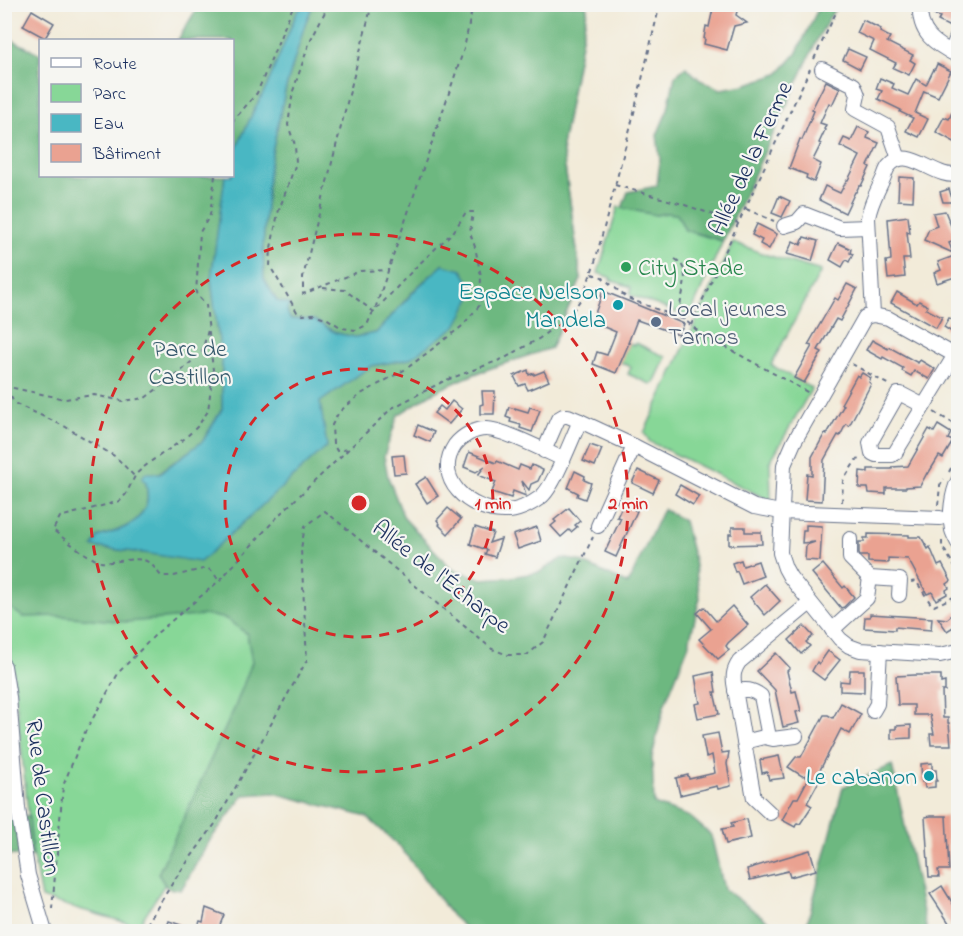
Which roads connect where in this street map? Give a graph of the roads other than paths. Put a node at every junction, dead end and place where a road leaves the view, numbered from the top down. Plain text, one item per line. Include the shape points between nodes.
1 (920, 4) edge
2 (958, 35) edge
3 (955, 54) edge
4 (822, 69) dead end
5 (899, 159) junction
6 (958, 174) edge
7 (784, 226) road end
8 (868, 227) junction
9 (873, 315) junction
10 (957, 356) edge
11 (924, 406) junction
12 (580, 421) junction
13 (634, 446) junction
14 (544, 451) junction
15 (563, 459) junction
16 (958, 481) edge
17 (782, 512) junction
18 (940, 518) dead end
19 (598, 526) road end
20 (850, 538) dead end
21 (958, 543) edge
22 (870, 578) junction
23 (899, 590) road end
24 (810, 603) junction
25 (832, 630) junction
26 (880, 651) junction
27 (957, 657) edge
28 (4, 666) edge
29 (735, 691) junction
30 (873, 711) dead end
31 (796, 736) dead end
32 (764, 737) junction
33 (744, 742) junction
34 (770, 813) dead end
35 (45, 932) edge

1 - 3 street via 923,29 934,42
2 - 3 street
4 - 5 street via 854,86 858,95 855,109 888,127
5 - 6 street via 912,158 951,176
5 - 8 street via 889,166 870,207
7 - 8 street via 797,222 804,214 840,228
8 - 9 street
9 - 10 street via 888,318
9 - 17 street via 865,318 794,442 784,465
10 - 11 street
11 - 11 street via 898,394 870,443 870,450 876,455 895,453
12 - 13 street
12 - 14 street via 568,416 558,419
12 - 15 street
13 - 17 street via 754,507
13 - 19 street
14 - 15 street
14 - 15 street via 497,431 473,432 460,439 452,450 449,477 466,500 503,512 525,507 542,496
16 - 21 street via 951,511 952,532
17 - 18 street
17 - 24 street via 780,553 784,568
20 - 22 street via 850,558
22 - 23 street via 900,580
22 - 25 street via 867,598
24 - 25 street
24 - 29 street via 739,663 733,675
25 - 26 street via 849,646
26 - 27 street
26 - 30 street via 877,704
28 - 35 street, Rue de Castillon via 28,875
29 - 32 street via 747,689 761,696 768,732
29 - 33 street
31 - 32 street
32 - 33 street
33 - 34 street via 754,798

